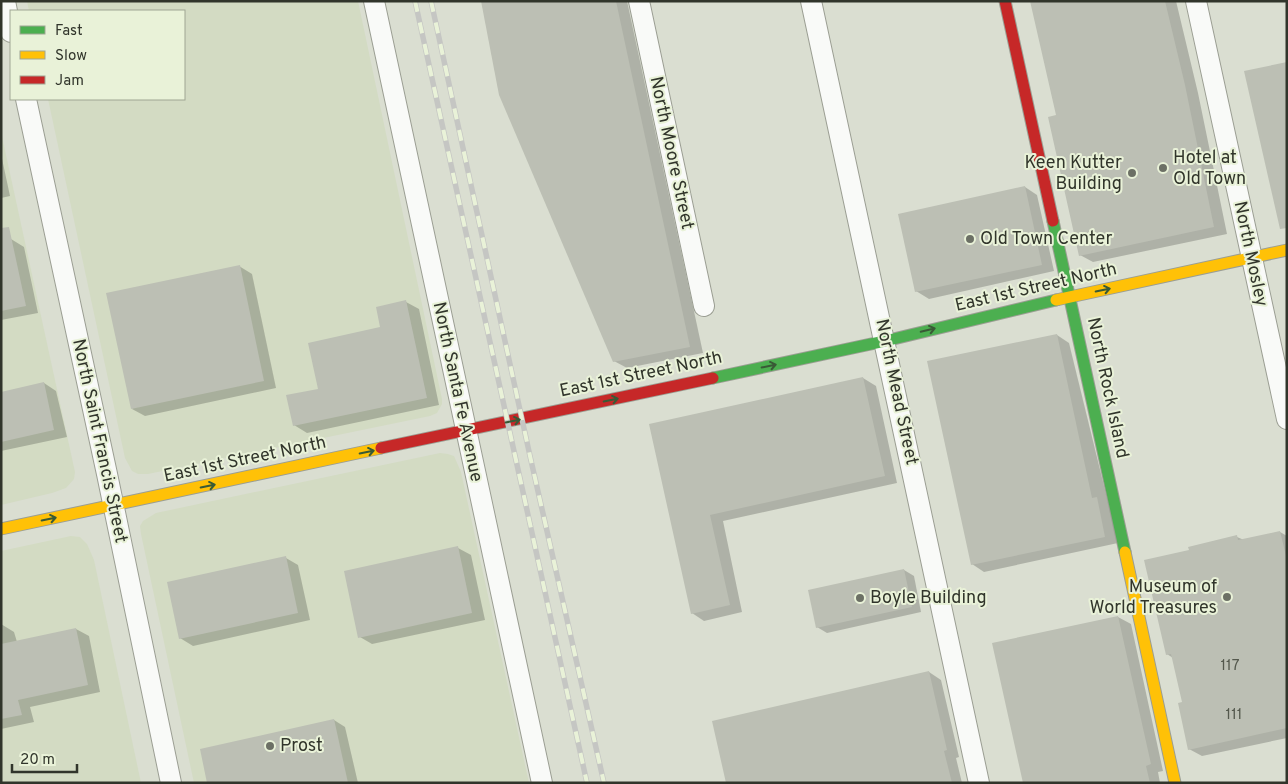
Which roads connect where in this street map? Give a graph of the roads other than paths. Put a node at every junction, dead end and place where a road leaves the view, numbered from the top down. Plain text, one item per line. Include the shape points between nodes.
1 (5, 1) edge
2 (374, 1) edge
3 (639, 1) edge
4 (811, 1) edge
5 (1005, 1) edge
6 (1196, 1) edge
7 (10, 27) edge
8 (26, 100) edge
9 (1287, 250) edge
10 (1251, 258) junction
11 (1069, 297) junction
12 (704, 306) dead end
13 (885, 341) junction
14 (1287, 419) edge
15 (465, 431) junction
16 (114, 506) junction
17 (1, 529) edge
18 (171, 783) edge
19 (542, 783) edge
20 (979, 783) edge
21 (1175, 783) edge

1 - 7 street
2 - 15 street, North Santa Fe Avenue
3 - 12 street, North Moore Street
4 - 13 street, North Mead Street
5 - 11 street, North Rock Island
6 - 10 street, North Mosley
8 - 16 street, North Saint Francis Street
9 - 10 street, East 1st Street North
11 -> 10 street, East 1st Street North
10 - 14 street, North Mosley
13 -> 11 street, East 1st Street North
11 - 21 street, North Rock Island
15 -> 13 street, East 1st Street North
13 - 20 street, North Mead Street
16 -> 15 street, East 1st Street North
15 - 19 street, North Santa Fe Avenue
17 -> 16 street, East 1st Street North
16 - 18 street, North Saint Francis Street

